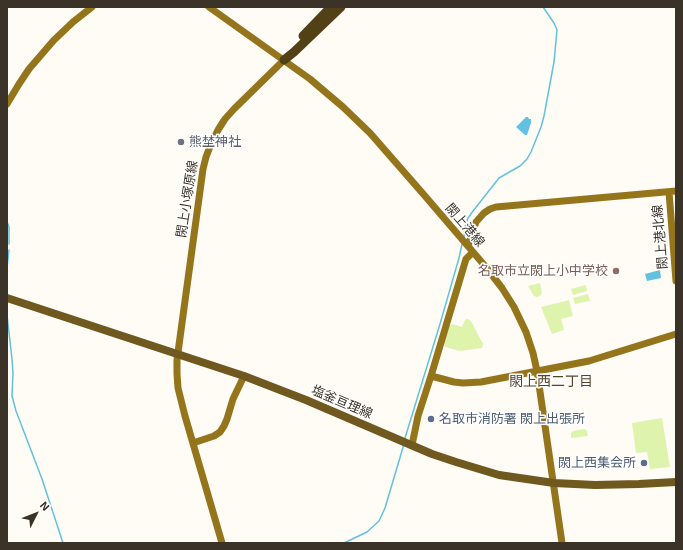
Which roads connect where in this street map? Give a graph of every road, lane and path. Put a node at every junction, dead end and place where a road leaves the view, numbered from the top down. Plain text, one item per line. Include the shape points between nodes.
1 (92, 7) edge
2 (209, 7) edge
3 (331, 7) edge
4 (341, 7) edge
5 (284, 60) junction
6 (7, 104) edge
7 (672, 192) edge
8 (465, 242) junction
9 (473, 252) junction
10 (676, 281) edge
11 (7, 298) edge
12 (676, 334) edge
13 (537, 371) junction
14 (244, 376) junction
15 (431, 376) junction
16 (193, 443) junction
17 (407, 443) junction
18 (672, 482) edge
19 (554, 483) junction
20 (222, 543) edge
21 (562, 543) edge

1 - 6 street via 54,40 29,69
2 - 5 street, 閖上港線
3 - 5 highway via 288,51
4 - 5 highway
5 - 8 street, 閖上港線 via 357,119
5 - 16 street, 閖上小塚原線 via 225,119 211,144 203,169 177,360 178,388
7 - 8 street via 496,207 484,213 476,222
7 - 10 street, 閖上港北線
8 - 9 street, 閖上港線
9 - 13 street, 閖上港線 via 499,283 514,307 530,342
9 - 15 street via 466,259
11 - 14 main road, 塩釜亘理線
12 - 13 street via 589,361
13 - 15 street via 474,383 454,382
13 - 19 street, 閖上港線
14 - 16 street via 220,432
14 - 17 main road, 塩釜亘理線
15 - 17 street
16 - 20 street
17 - 19 main road, 塩釜亘理線 via 456,462 500,474
18 - 19 main road, 塩釜亘理線 via 596,485
19 - 21 street, 閖上港線

